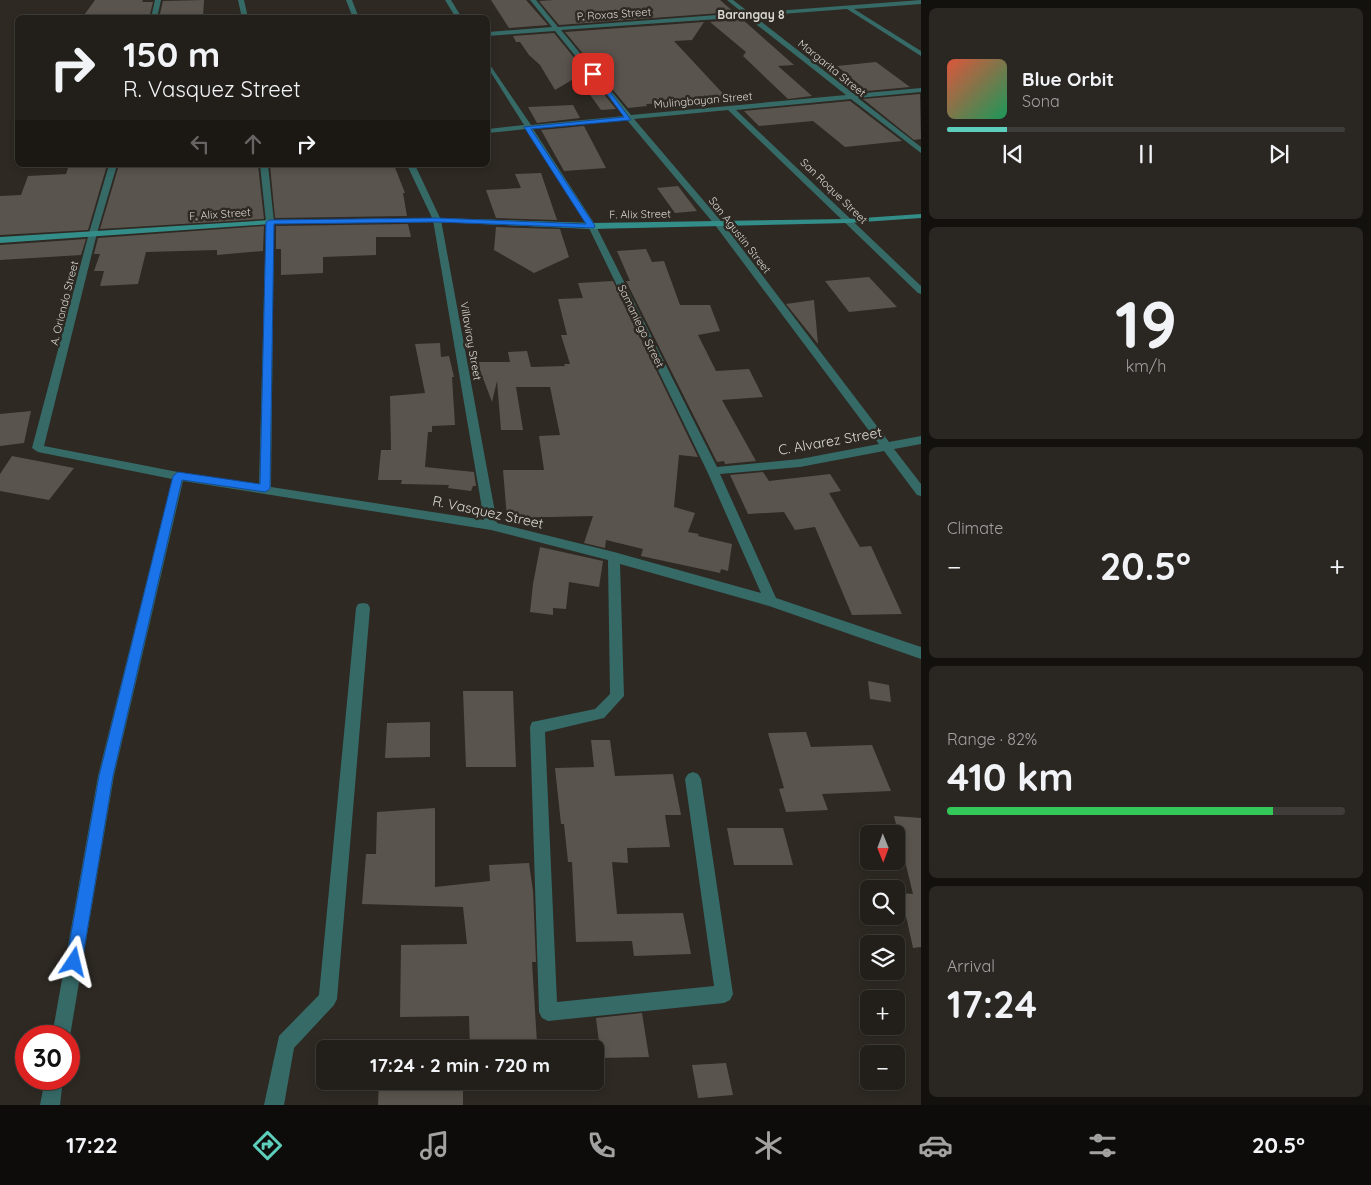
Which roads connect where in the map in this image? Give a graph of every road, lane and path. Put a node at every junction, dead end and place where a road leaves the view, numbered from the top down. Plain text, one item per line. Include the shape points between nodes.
1 (158, 0) edge
2 (241, 0) edge
3 (349, 0) edge
4 (448, 0) edge
5 (533, 0) edge
6 (730, 0) edge
7 (838, 0) edge
8 (921, 2) edge
9 (849, 8) junction
10 (749, 14) junction
11 (155, 15) edge
12 (244, 15) edge
13 (355, 15) edge
14 (457, 15) edge
15 (557, 28) junction
16 (490, 34) edge
17 (921, 54) edge
18 (490, 67) edge
19 (921, 90) edge
20 (852, 97) junction
21 (731, 109) junction
22 (629, 118) junction
23 (527, 127) junction
24 (490, 131) edge
25 (921, 151) edge
26 (112, 167) edge
27 (264, 167) edge
28 (412, 167) edge
29 (921, 216) edge
30 (437, 220) junction
31 (848, 221) junction
32 (270, 222) junction
33 (718, 223) junction
34 (592, 226) junction
35 (93, 233) junction
36 (0, 240) edge
37 (921, 290) edge
38 (921, 440) edge
39 (885, 446) junction
40 (38, 448) joint
41 (713, 471) junction
42 (178, 476) junction
43 (265, 489) junction
44 (921, 492) edge
45 (492, 526) junction
46 (614, 557) junction
47 (771, 601) junction
48 (363, 608) dead end
49 (921, 653) edge
50 (693, 779) dead end
51 (64, 1025) edge
52 (52, 1090) edge
53 (50, 1105) edge
54 (274, 1105) edge

1 - 11 street
2 - 12 street
3 - 13 street
4 - 14 street
5 - 15 street, San Agustin Street
6 - 10 street, Margarita Street
7 - 9 street
8 - 9 street, P. Roxas Street
9 - 10 street, P. Roxas Street
9 - 17 street
10 - 15 street, P. Roxas Street
10 - 20 street, Margarita Street
15 - 16 street, P. Roxas Street
15 - 22 street, San Agustin Street
18 - 23 street, Samaniego Street
19 - 20 street, Mulingbayan Street
20 - 21 street, Mulingbayan Street
20 - 25 street, Margarita Street
21 - 22 street, Mulingbayan Street
21 - 31 street, San Roque Street
22 - 23 street, Mulingbayan Street
22 - 33 street, San Agustin Street
23 - 24 street, Mulingbayan Street
23 - 34 street, Samaniego Street
26 - 35 street, A. Oriondo Street
27 - 32 street
28 - 30 street, Villaviray Street
29 - 31 main road, F. Alix Street
30 - 32 main road, F. Alix Street
30 - 34 main road, F. Alix Street
30 - 45 street, Villaviray Street
31 - 33 main road, F. Alix Street
31 - 37 street, San Roque Street
32 - 35 main road, F. Alix Street
32 - 43 street
33 - 34 main road, F. Alix Street
33 - 39 street, San Agustin Street
34 - 41 street, Samaniego Street
35 - 36 main road, F. Alix Street
35 - 40 street, A. Oriondo Street
38 - 39 street, C. Alvarez Street
39 - 41 street, C. Alvarez Street via 800,463
39 - 44 street, San Agustin Street
40 - 42 street, R. Vasquez Street
41 - 47 street, Samaniego Street
42 - 43 street, R. Vasquez Street
42 - 51 street via 106,776
43 - 45 street, R. Vasquez Street
45 - 46 street, R. Vasquez Street
46 - 47 street, R. Vasquez Street
46 - 50 street via 617,696 599,714 537,728 548,1012 724,994
47 - 49 street, R. Vasquez Street
48 - 54 street via 328,999 286,1043
52 - 53 street

